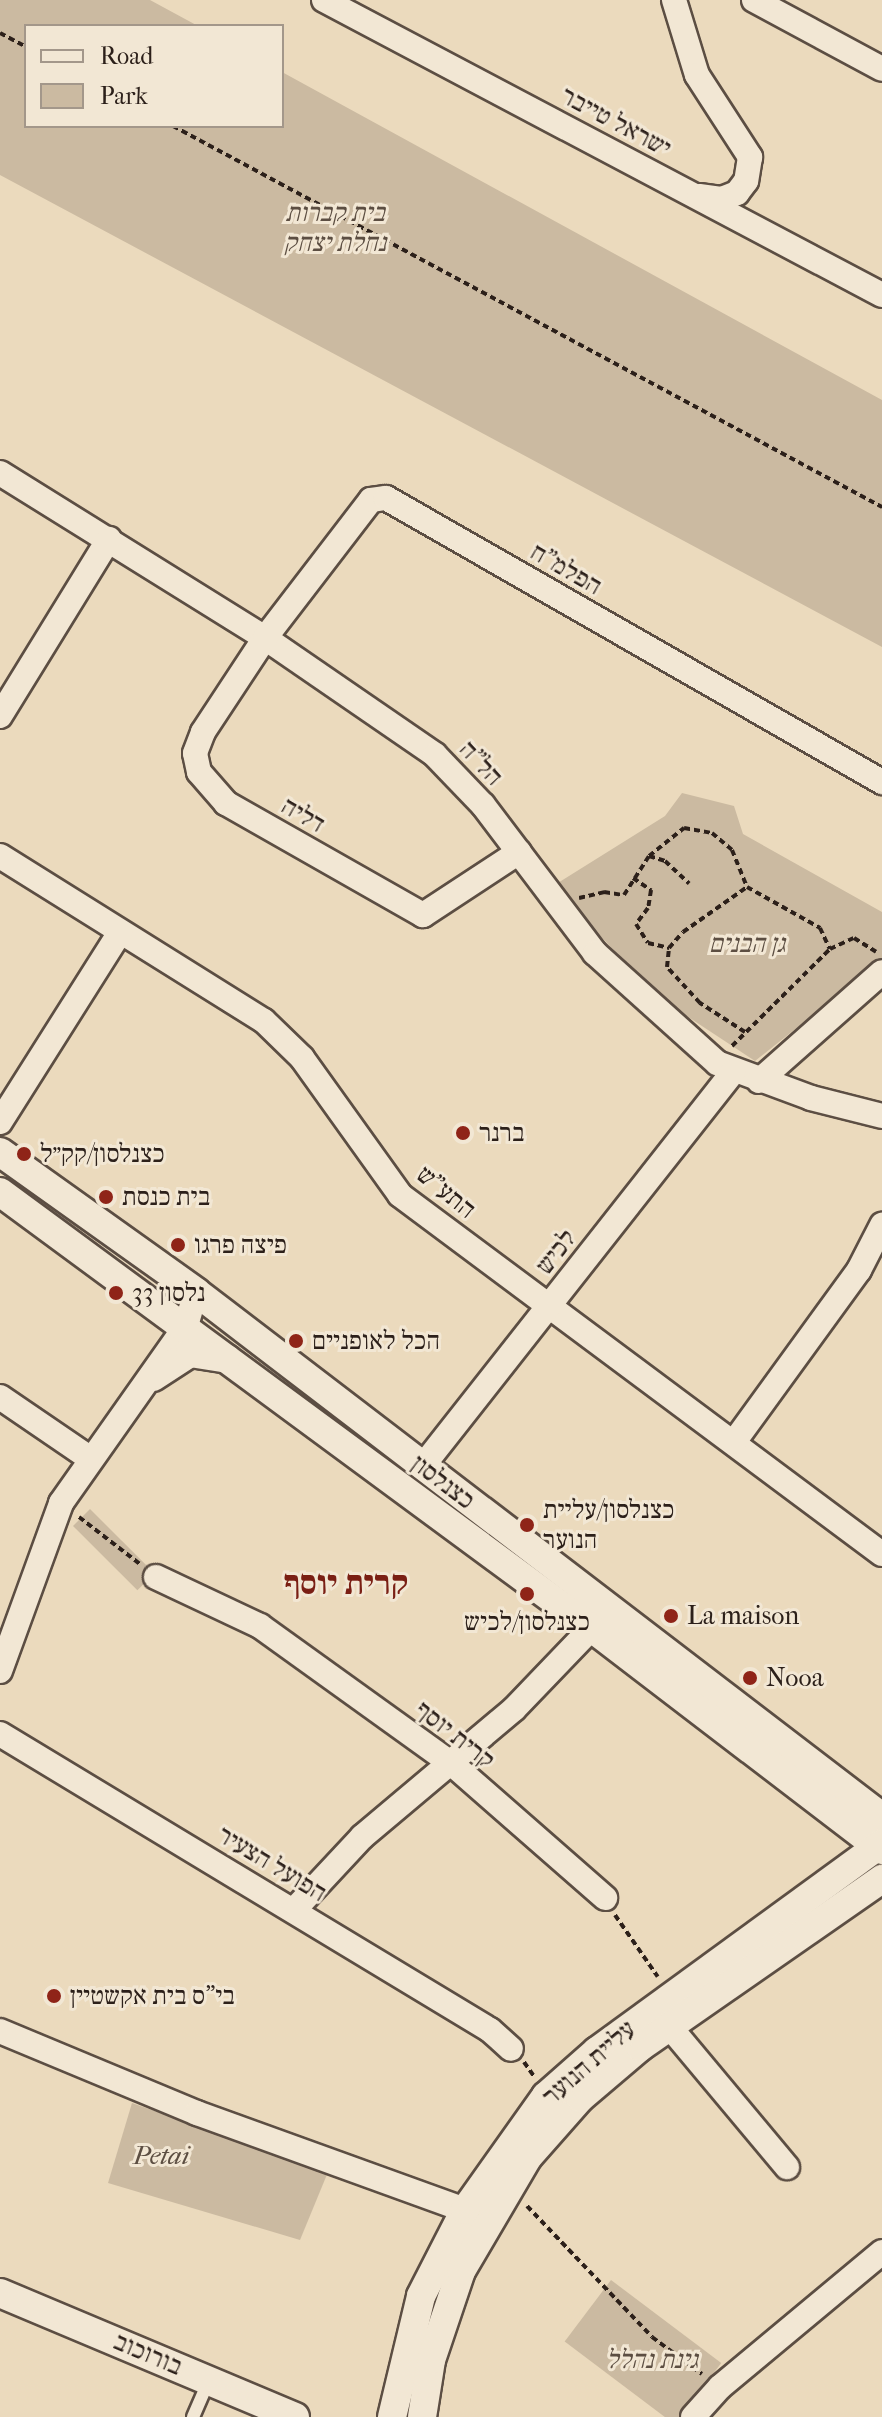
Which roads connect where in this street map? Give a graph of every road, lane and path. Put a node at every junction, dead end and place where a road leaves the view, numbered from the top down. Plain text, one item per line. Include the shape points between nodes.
1 (324, 0) edge
2 (674, 0) edge
3 (754, 0) edge
4 (0, 33) edge
5 (24, 46) edge
6 (882, 69) edge
7 (177, 128) edge
8 (697, 196) junction
9 (882, 295) edge
10 (0, 473) edge
11 (882, 507) edge
12 (109, 539) junction
13 (265, 638) junction
14 (0, 716) edge
15 (882, 782) edge
16 (519, 852) junction
17 (0, 856) edge
18 (649, 856) junction
19 (633, 878) junction
20 (689, 883) dead end
21 (747, 887) junction
22 (604, 892) dead end
23 (120, 932) junction
24 (669, 948) junction
25 (830, 949) junction
26 (882, 956) edge
27 (882, 972) edge
28 (745, 1032) junction
29 (725, 1067) junction
30 (759, 1081) junction
31 (882, 1116) edge
32 (0, 1122) edge
33 (0, 1152) edge
34 (0, 1192) edge
35 (882, 1225) edge
36 (196, 1292) junction
37 (550, 1306) junction
38 (186, 1326) junction
39 (233, 1361) junction
40 (153, 1377) junction
41 (0, 1397) edge
42 (734, 1442) junction
43 (91, 1459) junction
44 (422, 1467) junction
45 (61, 1503) junction
46 (882, 1554) edge
47 (156, 1577) joint
48 (10, 1603) edge
49 (617, 1616) junction
50 (589, 1626) junction
51 (0, 1671) edge
52 (0, 1734) edge
53 (451, 1763) junction
54 (882, 1817) edge
55 (881, 1847) edge
56 (882, 1879) edge
57 (605, 1898) joint
58 (294, 1910) junction
59 (671, 1995) junction
60 (669, 2026) junction
61 (0, 2031) edge
62 (511, 2049) joint
63 (546, 2096) junction
64 (787, 2167) dead end
65 (507, 2186) junction
66 (465, 2210) junction
67 (882, 2252) edge
68 (0, 2293) edge
69 (209, 2380) junction
70 (720, 2387) junction
71 (193, 2417) edge
72 (295, 2417) edge
73 (392, 2417) edge
74 (422, 2417) edge
75 (693, 2417) edge

1 - 8 street, ישראל טייבר
2 - 8 street via 697,75 750,157 746,181 737,193 721,199
3 - 6 street
4 - 5 path
7 - 11 path
8 - 9 street, ישראל טייבר
10 - 12 street, הל"ה
12 - 13 street, הל"ה
12 - 14 street
13 - 15 street, הפלמ"ח via 371,500 386,498
13 - 16 street, הל"ה via 435,755
13 - 16 street, דליה via 203,732 195,753 199,772 217,795 423,915
16 - 29 street, הל"ה via 595,953
17 - 23 street, התע"ש
18 - 19 path
18 - 20 path via 665,861
18 - 21 path via 684,828 712,833 732,850
19 - 22 path via 624,895
19 - 24 path via 651,890 648,908 636,924 648,943
21 - 24 path
21 - 25 path via 820,928
23 - 32 street
23 - 37 street, התע"ש via 283,1037 400,1195
24 - 28 path via 667,967 682,984 700,1003
25 - 26 path via 854,938
25 - 28 path
27 - 30 street
28 - 29 path
29 - 30 street, הל"ה
29 - 37 street, לכיש
30 - 31 street, הל"ה
33 - 36 street, כצנלסון
34 - 38 street, כצנלסון
35 - 42 street via 859,1270
36 - 38 street
36 - 44 street, כצנלסון
37 - 42 street, התע"ש
37 - 44 street, לכיש
38 - 39 street, כצנלסון
38 - 40 street
39 - 40 street via 190,1353
39 - 50 street, כצנלסון
40 - 43 street
41 - 43 street
42 - 46 street, התע"ש
43 - 45 street
44 - 49 street, כצנלסון
45 - 47 path
45 - 48 street
47 - 53 street, קרית יוסף via 260,1626
48 - 51 street
49 - 50 street via 602,1616
49 - 54 street, כצנלסון
50 - 53 street via 514,1709
50 - 55 street, כצנלסון
52 - 58 street, הפועל הצעיר
53 - 57 street, קרית יוסף
53 - 58 street via 362,1837
55 - 59 street, עליית הנוער
56 - 60 street, עליית הנוער
57 - 59 path
58 - 62 street, הפועל הצעיר via 490,2030
59 - 63 street, עליית הנוער
60 - 64 street
60 - 65 street, עליית הנוער via 580,2098
61 - 66 street via 197,2113
62 - 63 path
63 - 66 street, עליית הנוער
65 - 70 path via 652,2337
65 - 74 street, עליית הנוער via 461,2271 431,2360
66 - 73 street, עליית הנוער via 421,2296
67 - 70 street
68 - 69 street, בורוכוב
69 - 71 lane
69 - 72 street, בורוכוב
70 - 75 street

